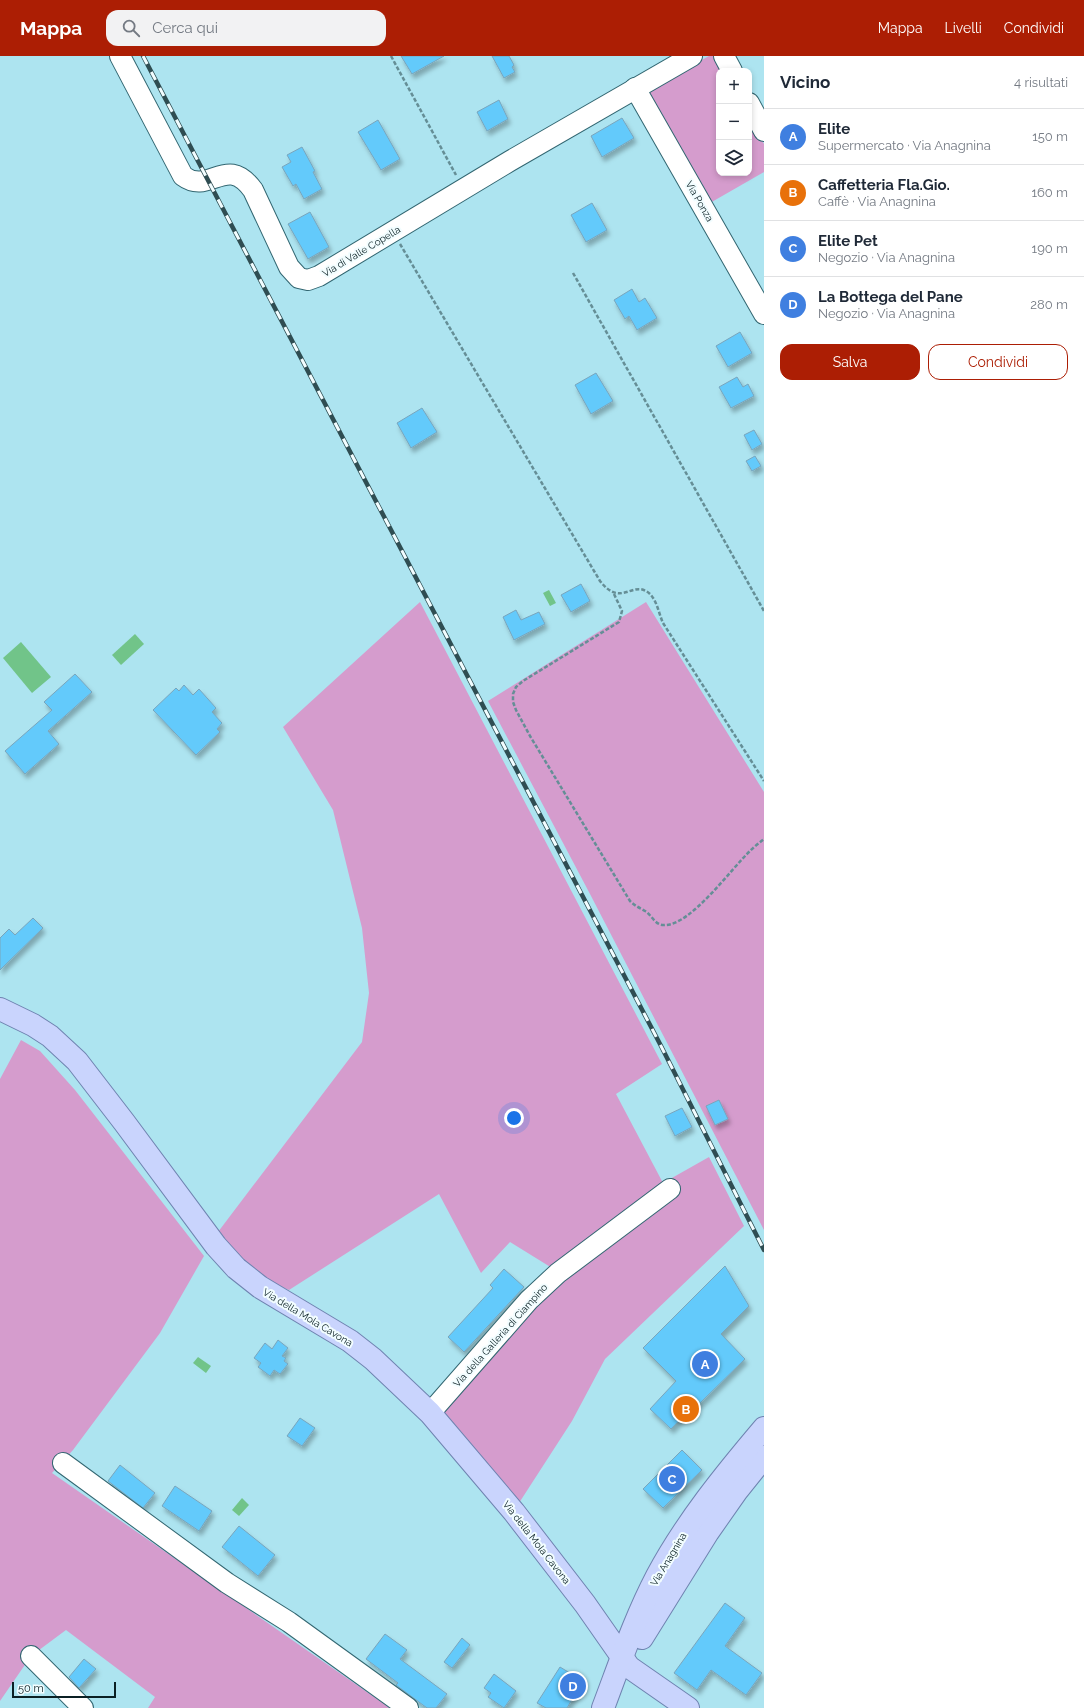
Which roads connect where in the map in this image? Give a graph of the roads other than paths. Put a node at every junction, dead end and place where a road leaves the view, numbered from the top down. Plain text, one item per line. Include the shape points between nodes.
1 (120, 56) edge
2 (692, 56) edge
3 (724, 56) edge
4 (730, 68) edge
5 (635, 88) junction
6 (750, 104) edge
7 (764, 131) edge
8 (764, 314) edge
9 (0, 1009) edge
10 (670, 1190) dead end
11 (430, 1413) junction
12 (764, 1428) edge
13 (759, 1453) edge
14 (63, 1463) dead end
15 (31, 1656) dead end
16 (625, 1661) junction
17 (83, 1708) edge
18 (408, 1708) edge
19 (603, 1708) edge
20 (613, 1708) edge
21 (688, 1708) edge

1 - 5 street, Via di Valle Copella via 182,176 190,182 225,174 238,175 246,180 289,267 299,278 308,280 319,276
2 - 5 street, Via di Valle Copella
3 - 4 street
5 - 8 street, Via Ponza
6 - 7 street
9 - 11 main road, Via della Mola Cavona via 50,1036 77,1061 216,1246 236,1268 260,1287 350,1341 374,1359
10 - 11 street, Via della Galleria di Ciampino via 558,1273 529,1300
11 - 16 main road, Via della Mola Cavona via 518,1518 585,1604
12 - 13 main road, Via Anagnina
13 - 16 main road, Via Anagnina via 706,1500 669,1556 647,1596
14 - 18 street via 227,1583 289,1622
15 - 17 street
16 - 19 main road, Via Anagnina
16 - 20 main road, Via Anagnina
16 - 21 main road, Via della Mola Cavona

